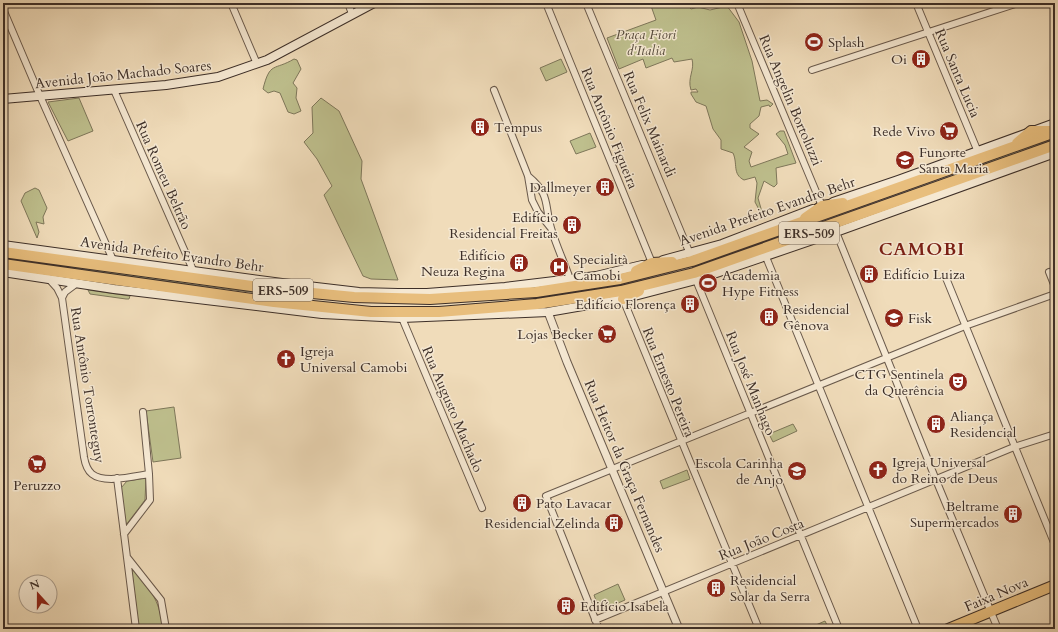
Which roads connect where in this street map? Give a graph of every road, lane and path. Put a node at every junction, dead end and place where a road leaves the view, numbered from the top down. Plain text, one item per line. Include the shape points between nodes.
1 (231, 3) edge
2 (348, 3) edge
3 (374, 3) edge
4 (546, 3) edge
5 (586, 3) edge
6 (737, 3) edge
7 (916, 3) edge
8 (1018, 3) edge
9 (3, 9) edge
10 (352, 14) junction
11 (928, 31) junction
12 (257, 64) junction
13 (812, 70) dead end
14 (114, 90) junction
15 (494, 90) dead end
16 (40, 96) junction
17 (3, 99) edge
18 (1055, 123) edge
19 (1031, 131) junction
20 (1055, 131) edge
21 (1055, 145) edge
22 (1011, 148) junction
23 (1055, 153) edge
24 (979, 156) junction
25 (528, 176) junction
26 (969, 177) junction
27 (958, 180) junction
28 (929, 191) junction
29 (946, 192) junction
30 (859, 202) junction
31 (822, 206) junction
32 (792, 226) junction
33 (550, 227) junction
34 (836, 232) junction
35 (3, 244) edge
36 (3, 252) edge
37 (691, 257) junction
38 (766, 257) junction
39 (113, 260) junction
40 (652, 263) junction
41 (3, 264) edge
42 (193, 270) junction
43 (3, 272) edge
44 (1049, 272) dead end
45 (46, 278) junction
46 (946, 278) dead end
47 (620, 279) junction
48 (696, 280) junction
49 (77, 283) junction
50 (659, 283) junction
51 (568, 284) junction
52 (1055, 287) edge
53 (356, 294) junction
54 (1055, 294) edge
55 (179, 296) junction
56 (226, 296) junction
57 (62, 298) junction
58 (623, 299) junction
59 (550, 307) junction
60 (335, 309) junction
61 (439, 312) junction
62 (484, 315) junction
63 (402, 318) junction
64 (965, 326) junction
65 (887, 358) junction
66 (819, 386) junction
67 (143, 412) dead end
68 (750, 413) junction
69 (1055, 434) edge
70 (680, 442) junction
71 (1014, 447) junction
72 (612, 470) junction
73 (149, 474) junction
74 (117, 478) junction
75 (936, 480) junction
76 (868, 507) junction
77 (482, 508) dead end
78 (124, 534) junction
79 (802, 535) junction
80 (1055, 545) edge
81 (127, 557) junction
82 (731, 564) junction
83 (1055, 585) edge
84 (663, 592) junction
85 (991, 612) junction
86 (595, 620) junction
87 (136, 629) edge
88 (166, 629) edge
89 (599, 629) edge
90 (679, 629) edge
91 (759, 629) edge
92 (839, 629) edge
93 (918, 629) edge
94 (948, 629) edge
95 (998, 629) edge

1 - 12 street
2 - 10 street
3 - 10 main road, Avenida João Machado Soares
4 - 40 street, Rua Antônio Figueira
5 - 37 street, Rua Felix Mainardi
6 - 31 street, Rua Angelin Bortoluzzi
7 - 11 street, Rua Santa Lucia
8 - 11 street
9 - 16 street
10 - 12 main road, Avenida João Machado Soares
11 - 13 street
11 - 24 street, Rua Santa Lucia
12 - 14 main road, Avenida João Machado Soares via 197,81
14 - 16 main road, Avenida João Machado Soares
14 - 42 street, Rua Romeu Beltrão
15 - 25 street
16 - 17 main road, Avenida João Machado Soares
16 - 39 street
18 - 19 main road, Avenida Prefeito Evandro Behr / ERS-509
19 - 20 highway, ERS-509
19 - 22 highway, ERS-509
19 - 24 main road, Avenida Prefeito Evandro Behr / ERS-509
20 - 22 highway, Avenida Prefeito Evandro Behr / ERS-509
21 - 26 highway, ERS-509
22 - 24 highway, Avenida Prefeito Evandro Behr / ERS-509
23 - 29 main road, ERS-509
24 - 26 highway
24 - 30 highway, Avenida Prefeito Evandro Behr / ERS-509
24 - 31 main road, Avenida Prefeito Evandro Behr / ERS-509
25 - 33 street via 532,200
25 - 33 street via 538,184 545,196
26 - 27 highway, ERS-509
27 - 28 highway, ERS-509
27 - 29 highway, ERS-509
28 - 29 highway, ERS-509
28 - 50 highway, ERS-509 via 728,262
29 - 34 main road, ERS-509
30 - 31 highway, ERS-509
30 - 32 highway, Avenida Prefeito Evandro Behr / ERS-509
31 - 32 highway, ERS-509
31 - 37 main road, Avenida Prefeito Evandro Behr / ERS-509
32 - 37 highway, Avenida Prefeito Evandro Behr / ERS-509
33 - 51 street
34 - 38 main road, ERS-509
34 - 65 street
35 - 39 main road, Avenida Prefeito Evandro Behr / ERS-509
36 - 53 highway, Avenida Prefeito Evandro Behr / ERS-509 via 282,290
37 - 40 highway, ERS-509
37 - 47 highway, Avenida Prefeito Evandro Behr / ERS-509
38 - 48 main road, ERS-509
38 - 66 street
39 - 42 main road, Avenida Prefeito Evandro Behr / ERS-509
40 - 47 highway, ERS-509
40 - 51 main road, Avenida Prefeito Evandro Behr / ERS-509
41 - 56 highway, ERS-509
42 - 53 main road, Avenida Prefeito Evandro Behr / ERS-509
43 - 45 main road, ERS-509
44 - 52 street
45 - 49 main road, ERS-509
45 - 57 street via 57,288
46 - 64 street
47 - 51 highway, Avenida Prefeito Evandro Behr / ERS-509
48 - 58 main road, ERS-509
48 - 68 street, Rua José Manhago
49 - 55 main road, ERS-509
49 - 57 street via 65,292
50 - 58 highway, ERS-509
50 - 59 highway, ERS-509
51 - 53 highway, Avenida Prefeito Evandro Behr / ERS-509 via 444,298
51 - 59 highway
53 - 60 highway via 349,304
54 - 64 street
55 - 56 highway, ERS-509
55 - 63 main road, ERS-509 via 322,314
56 - 60 highway, ERS-509
57 - 74 street, Rua Antônio Torronteguy via 86,465 96,477
58 - 59 main road, ERS-509
58 - 70 street, Rua Ernesto Pereira
59 - 61 highway, ERS-509
59 - 62 main road, ERS-509
59 - 72 street, Rua Heitor da Graça Fernandes
60 - 61 highway, ERS-509 via 402,313
61 - 62 highway, ERS-509
62 - 63 main road, ERS-509
63 - 77 street, Rua Augusto Machado
64 - 65 street
64 - 71 street
65 - 66 street
65 - 75 street
66 - 68 street
66 - 76 street
67 - 73 street
68 - 70 street
68 - 79 street, Rua José Manhago
69 - 71 street, Rua João Costa
70 - 72 street
70 - 82 street, Rua Ernesto Pereira
71 - 75 street, Rua João Costa
71 - 80 street
72 - 84 street, Rua Heitor da Graça Fernandes
72 - 86 street via 546,496
73 - 74 street, Rua Antônio Torronteguy
73 - 78 street via 150,500
74 - 78 street, Rua Antônio Torronteguy
75 - 76 street, Rua João Costa
75 - 85 street
76 - 79 street, Rua João Costa
76 - 93 street
78 - 81 street, Rua Antônio Torronteguy
79 - 82 street, Rua João Costa
79 - 92 street, Rua José Manhago
81 - 87 street, Rua Antônio Torronteguy
81 - 88 street via 161,600
82 - 84 street, Rua João Costa
82 - 91 street, Rua Ernesto Pereira
83 - 85 highway, Faixa Nova
84 - 86 street, Rua João Costa
84 - 90 street, Rua Heitor da Graça Fernandes
85 - 94 highway, Faixa Nova
85 - 95 street
86 - 89 street

